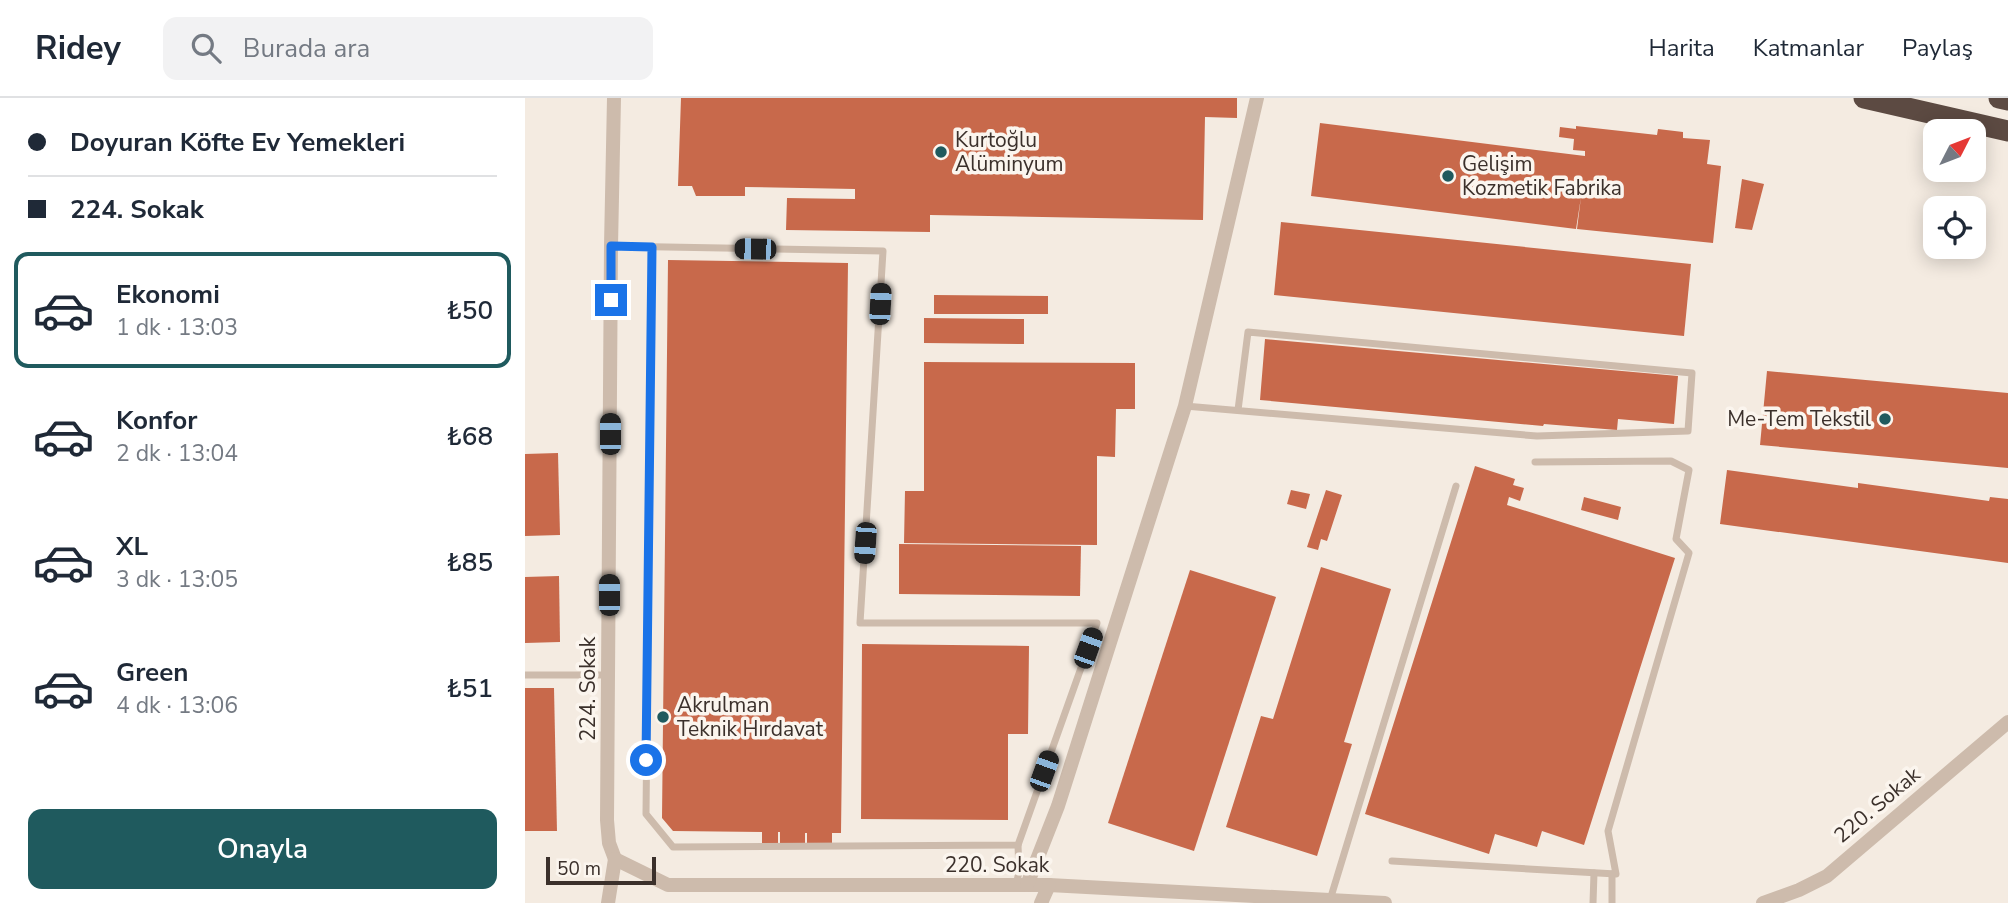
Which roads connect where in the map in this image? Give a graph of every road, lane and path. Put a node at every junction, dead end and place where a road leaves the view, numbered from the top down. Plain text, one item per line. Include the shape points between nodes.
1 (614, 98) edge
2 (1257, 98) edge
3 (1864, 98) edge
4 (1930, 98) edge
5 (1999, 98) edge
6 (2008, 100) edge
7 (2008, 123) edge
8 (2008, 131) edge
9 (611, 246) junction
10 (652, 247) junction
11 (1185, 405) junction
12 (1238, 410) junction
13 (1535, 462) dead end
14 (1456, 486) dead end
15 (525, 675) edge
16 (609, 675) junction
17 (2008, 722) edge
18 (1018, 845) junction
19 (615, 859) junction
20 (1392, 861) dead end
21 (1594, 873) junction
22 (1612, 874) junction
23 (1021, 885) junction
24 (1049, 886) junction
25 (1330, 900) junction
26 (608, 903) edge
27 (1041, 903) edge
28 (1384, 903) edge
29 (1593, 903) edge
30 (1612, 903) edge
31 (1763, 903) edge

1 - 9 street, 224. Sokak
2 - 11 street
3 - 8 highway
4 - 7 highway
5 - 6 highway
9 - 10 lane
9 - 16 street, 224. Sokak
10 - 18 lane via 646,814 673,847
10 - 18 lane via 883,251 860,623 1097,624
11 - 12 lane
11 - 23 street via 1058,806
12 - 12 lane via 1537,436 1688,431 1692,373 1248,332
13 - 22 lane via 1671,461 1689,470 1676,539 1689,553 1608,831 1616,874
14 - 25 lane
15 - 16 lane
16 - 19 street, 224. Sokak via 607,820
17 - 31 street, 220. Sokak via 1827,876
18 - 23 lane
19 - 23 street, 220. Sokak via 668,885
19 - 26 street
20 - 21 lane
21 - 22 lane
21 - 29 lane
22 - 30 lane
23 - 24 street, 220. Sokak
24 - 25 street, 220. Sokak
24 - 27 street
25 - 28 street, 220. Sokak

